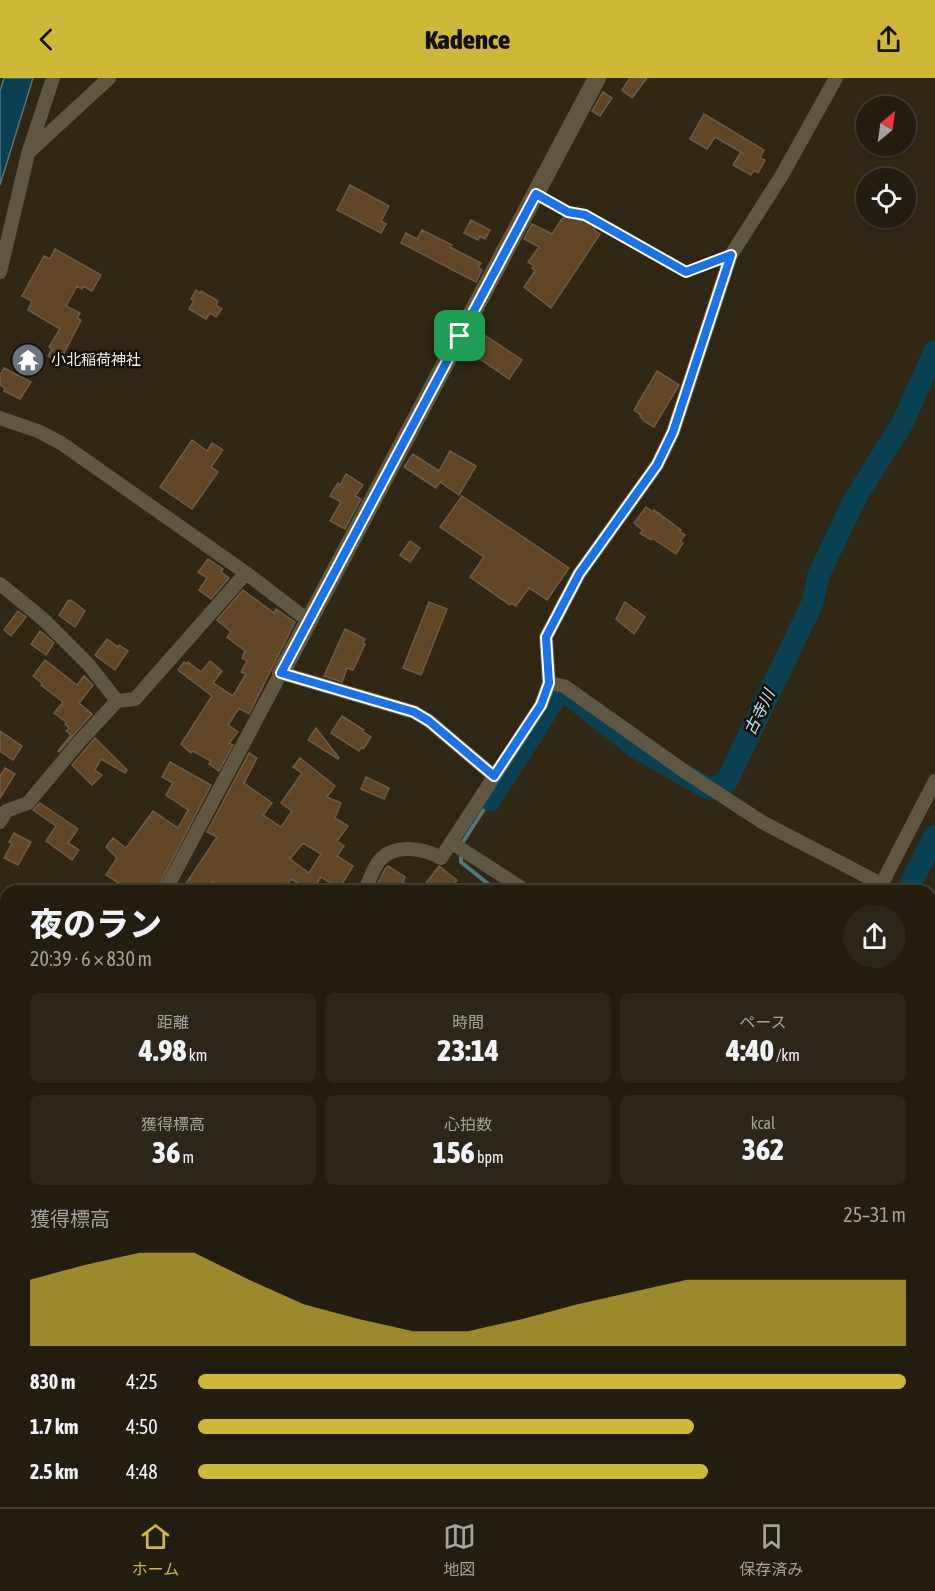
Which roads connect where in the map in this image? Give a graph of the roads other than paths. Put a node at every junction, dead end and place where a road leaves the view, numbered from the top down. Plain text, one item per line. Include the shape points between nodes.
1 (52, 78) edge
2 (109, 78) edge
3 (597, 78) edge
4 (836, 78) edge
5 (28, 154) junction
6 (0, 272) edge
7 (0, 418) edge
8 (246, 573) junction
9 (0, 584) edge
10 (309, 621) junction
11 (281, 673) junction
12 (549, 683) junction
13 (117, 701) junction
14 (494, 776) junction
15 (935, 781) edge
16 (0, 822) edge
17 (452, 843) junction
18 (168, 885) edge
19 (367, 885) edge
20 (517, 885) edge
21 (874, 885) edge
22 (881, 885) edge

1 - 5 street
2 - 5 street
3 - 10 street
4 - 12 street via 782,175 731,255 673,432 657,465 579,574 546,637
5 - 6 street
7 - 8 street via 61,443
8 - 10 street
8 - 13 street via 135,699
9 - 13 street via 90,665
10 - 11 street
11 - 14 street via 414,712
11 - 18 street
12 - 14 street via 541,705
12 - 21 street via 564,686 762,822
13 - 16 street via 28,803 6,811
14 - 17 street
15 - 22 street
17 - 19 street via 441,858 412,848 389,854 379,861
17 - 20 street

